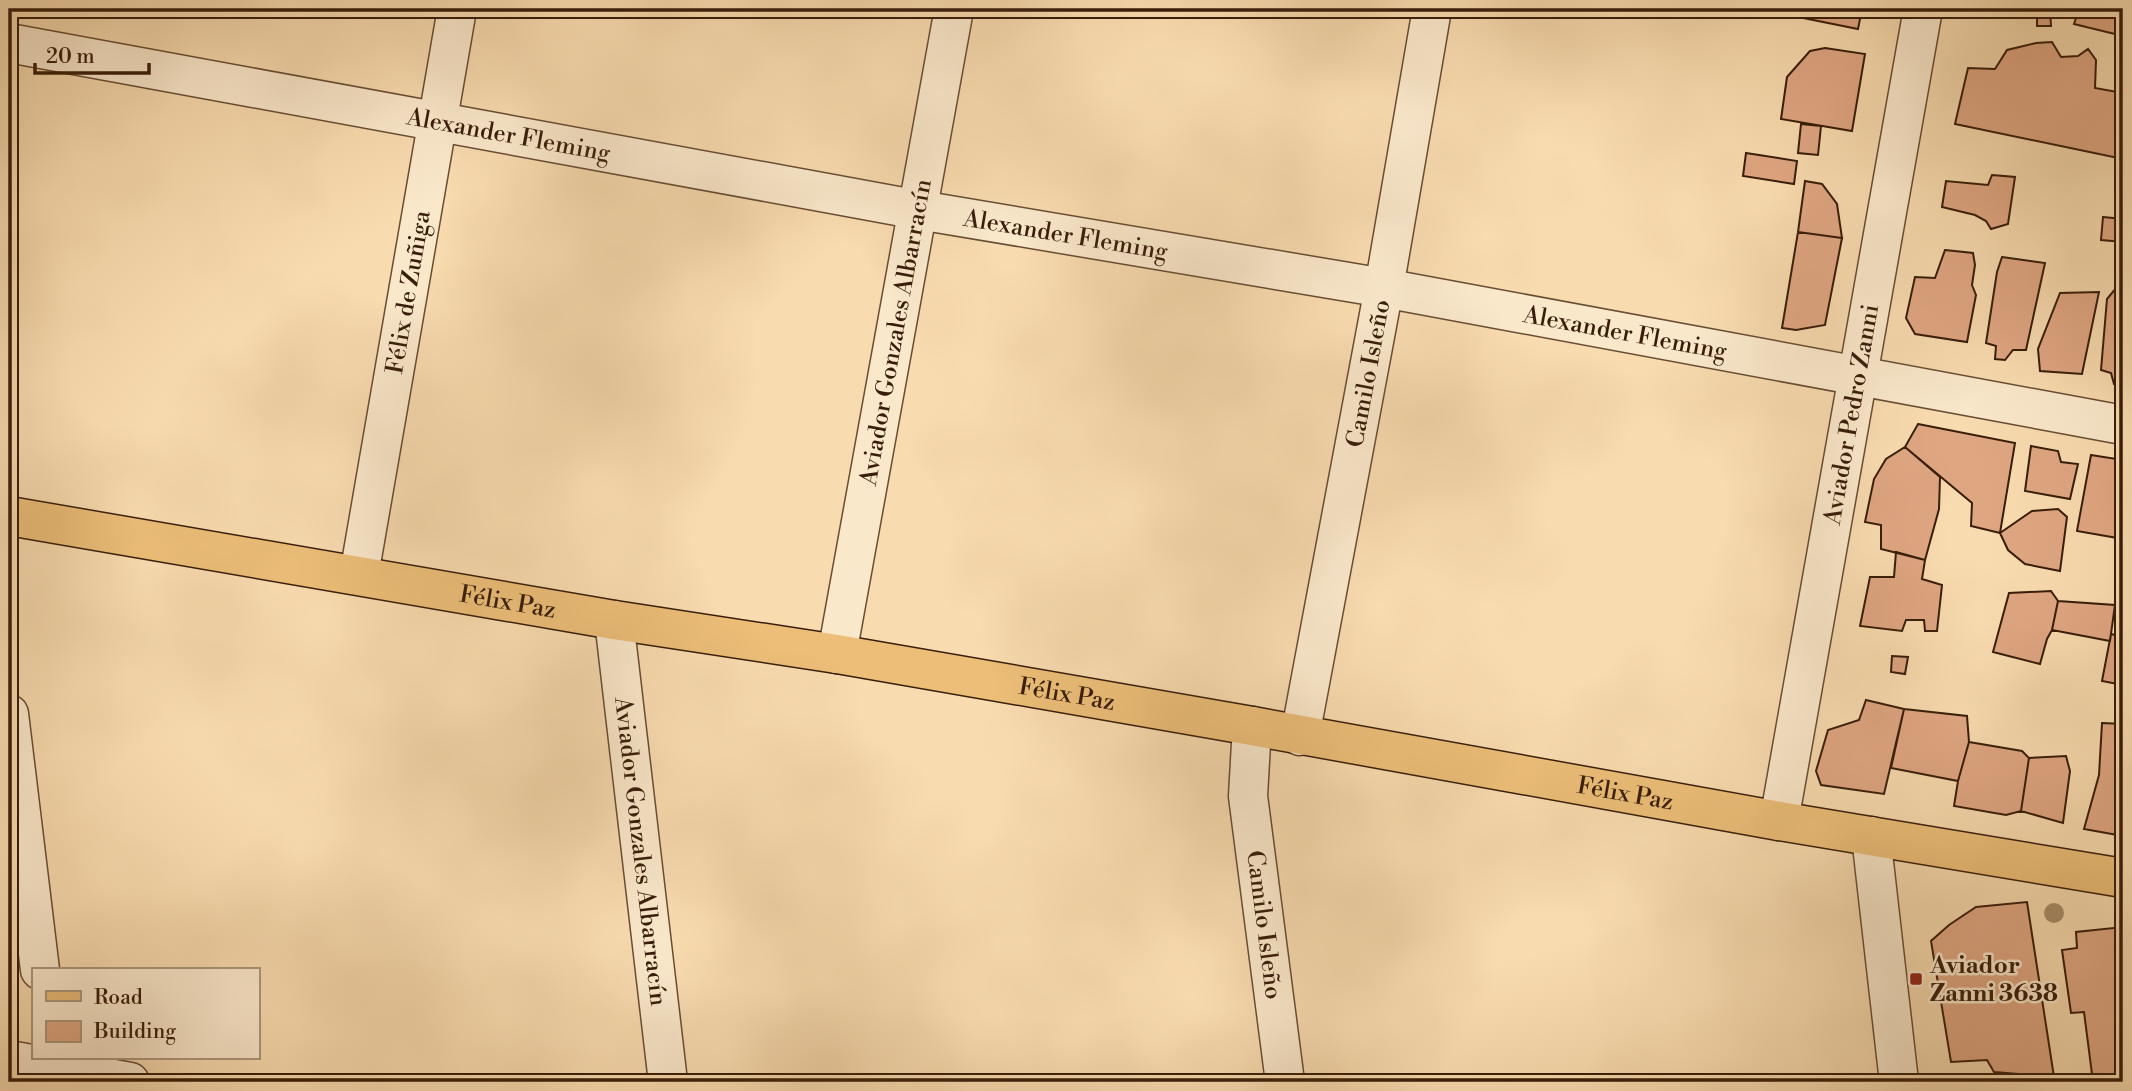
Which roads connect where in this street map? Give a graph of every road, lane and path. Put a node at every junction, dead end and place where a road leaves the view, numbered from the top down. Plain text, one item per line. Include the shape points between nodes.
1 (457, 9) edge
2 (954, 9) edge
3 (1432, 9) edge
4 (1923, 9) edge
5 (9, 43) edge
6 (436, 123) junction
7 (919, 210) junction
8 (1384, 288) junction
9 (1858, 377) junction
10 (2123, 425) edge
11 (9, 516) edge
12 (359, 575) junction
13 (614, 620) junction
14 (837, 654) junction
15 (9, 714) edge
16 (1252, 726) junction
17 (1300, 736) junction
18 (1779, 821) junction
19 (1871, 836) junction
20 (2123, 878) edge
21 (40, 968) edge
22 (9, 1060) edge
23 (51, 1069) edge
24 (131, 1082) edge
25 (668, 1082) edge
26 (1285, 1082) edge
27 (1899, 1082) edge

1 - 6 street, Félix de Zuñiga
2 - 7 street, Aviador Gonzales Albarracín
3 - 8 street, Camilo Isleño
4 - 9 street, Aviador Pedro Zanni
5 - 6 street, Alexander Fleming
6 - 7 street, Alexander Fleming
6 - 12 street, Félix de Zuñiga
7 - 8 street, Alexander Fleming
7 - 14 street, Aviador Gonzales Albarracín
8 - 9 street, Alexander Fleming
8 - 17 street, Camilo Isleño
9 - 10 street, Alexander Fleming
9 - 18 street, Aviador Pedro Zanni
11 - 12 main road, Félix Paz
12 - 13 main road, Félix Paz
13 - 14 main road, Félix Paz
13 - 25 street, Aviador Gonzales Albarracín
14 - 16 main road, Félix Paz
15 - 21 street
16 - 17 main road, Félix Paz
16 - 26 street, Camilo Isleño via 1248,796
17 - 18 main road, Félix Paz
18 - 19 main road, Félix Paz
19 - 20 main road, Félix Paz
19 - 27 street
22 - 23 street
23 - 24 street

